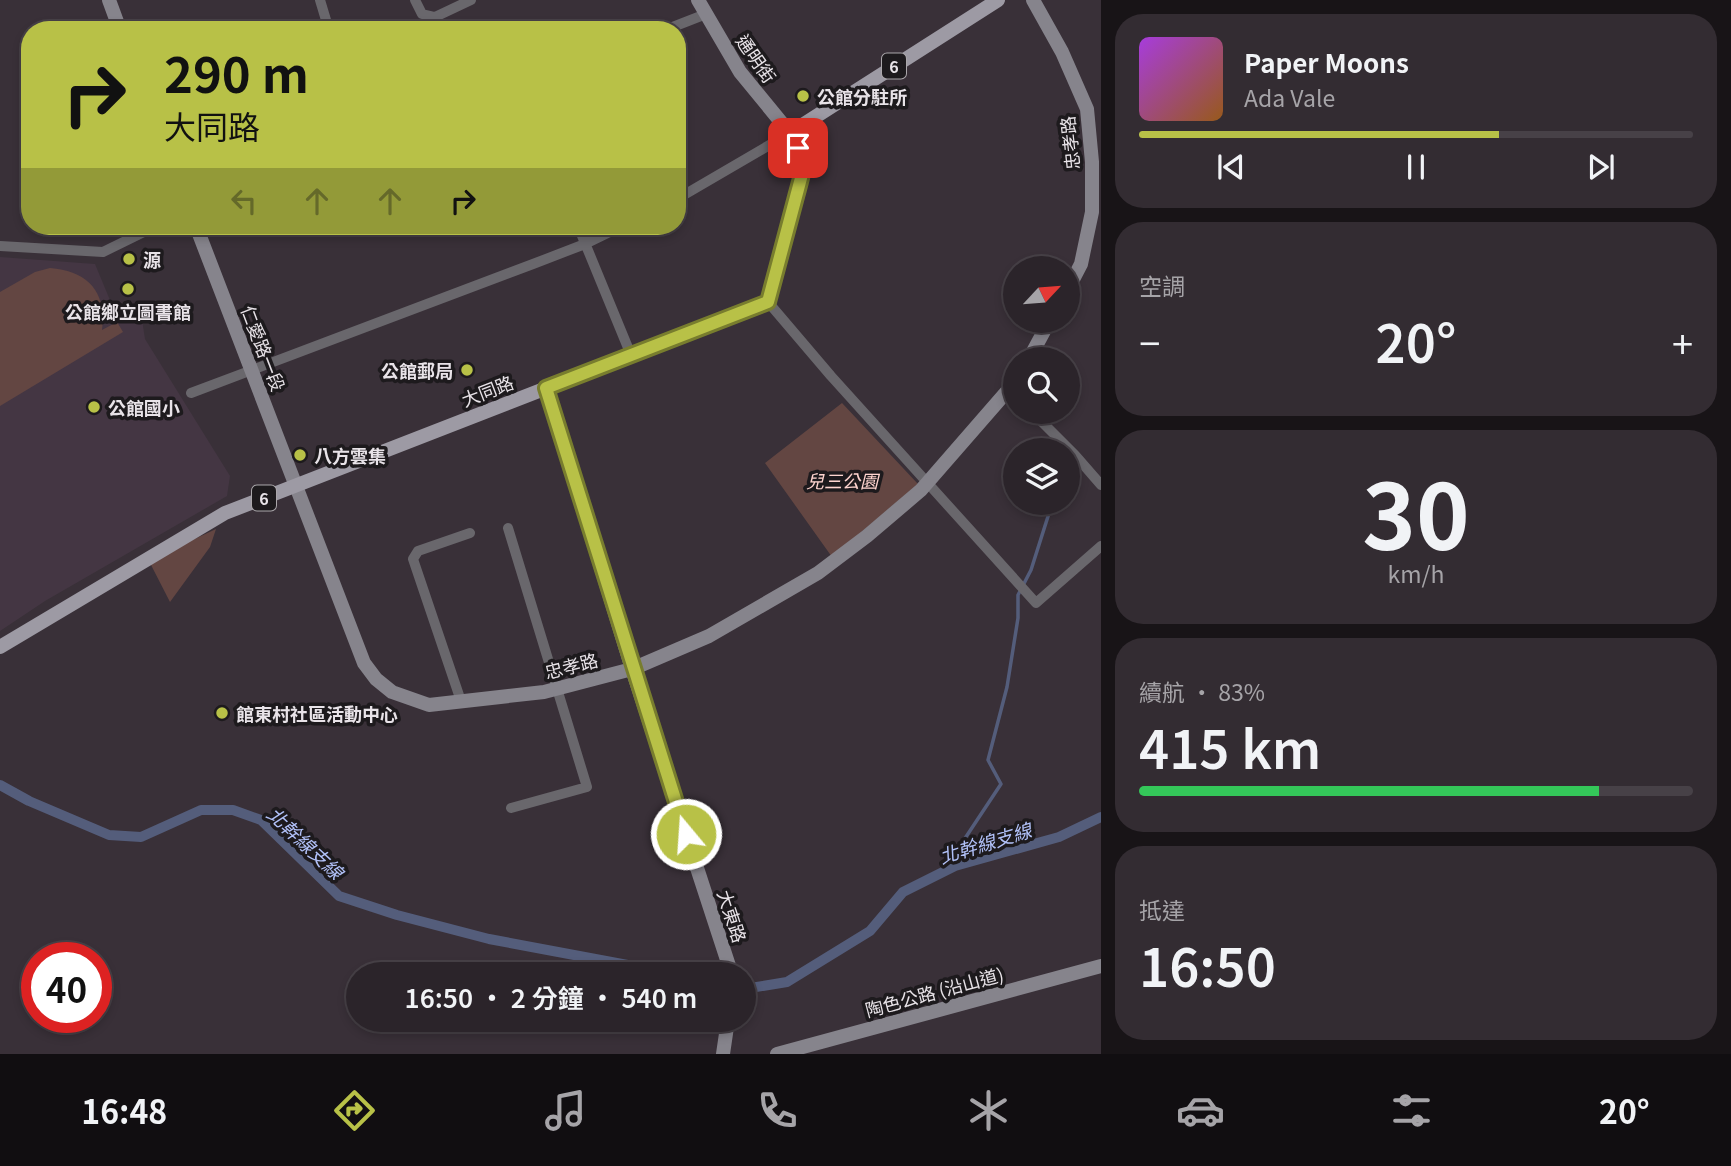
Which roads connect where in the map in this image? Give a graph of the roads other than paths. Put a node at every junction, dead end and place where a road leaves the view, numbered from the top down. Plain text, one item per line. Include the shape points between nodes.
1 (108, 0) edge
2 (320, 0) edge
3 (415, 0) edge
4 (471, 0) edge
5 (698, 0) edge
6 (998, 0) edge
7 (1033, 0) edge
8 (706, 14) junction
9 (116, 21) edge
10 (326, 21) edge
11 (686, 22) edge
12 (790, 133) junction
13 (1097, 160) edge
14 (686, 194) edge
15 (138, 235) edge
16 (200, 235) edge
17 (582, 235) edge
18 (604, 235) edge
19 (586, 244) junction
20 (0, 246) edge
21 (1080, 266) edge
22 (768, 302) junction
23 (631, 355) junction
24 (252, 370) junction
25 (546, 388) junction
26 (191, 393) dead end
27 (1003, 400) edge
28 (1044, 424) edge
29 (928, 483) junction
30 (297, 485) junction
31 (1101, 485) edge
32 (508, 528) dead end
33 (470, 533) dead end
34 (1101, 546) edge
35 (0, 647) edge
36 (632, 669) junction
37 (557, 688) junction
38 (461, 701) junction
39 (511, 808) dead end
40 (728, 962) edge
41 (1101, 966) edge
42 (726, 1032) edge
43 (723, 1054) edge
44 (776, 1054) edge

1 - 9 street
2 - 10 street
3 - 4 street via 422,14 435,17
5 - 8 street, 通明街
6 - 12 main road, 6
7 - 13 street, 忠孝路 via 1087,109
8 - 11 street
8 - 12 street, 通明街 via 740,72
12 - 14 street
12 - 22 main road via 805,163
13 - 21 street, 忠孝路
15 - 20 street via 103,252
16 - 24 street, 仁愛路一段
17 - 19 street
18 - 19 street
19 - 23 street
19 - 24 street
22 - 23 main road, 大同路 / 6
22 - 29 street
23 - 25 main road, 大同路 / 6
24 - 26 street
24 - 30 street, 仁愛路一段
25 - 30 main road, 大同路 / 6
25 - 36 street, 大東路
27 - 29 street, 忠孝路
28 - 31 street
29 - 34 street via 1036,603
29 - 36 street, 忠孝路 via 818,573 709,636
30 - 35 main road, 大同路 / 6 via 225,513
30 - 38 street, 忠孝路 via 365,663 376,679 392,692 420,703
32 - 37 street
33 - 38 street via 418,551 412,559
36 - 37 street, 忠孝路
36 - 40 street, 大東路
37 - 38 street, 忠孝路
37 - 39 street via 587,787
41 - 44 street, 陶色公路 (沿山道)
42 - 43 street

